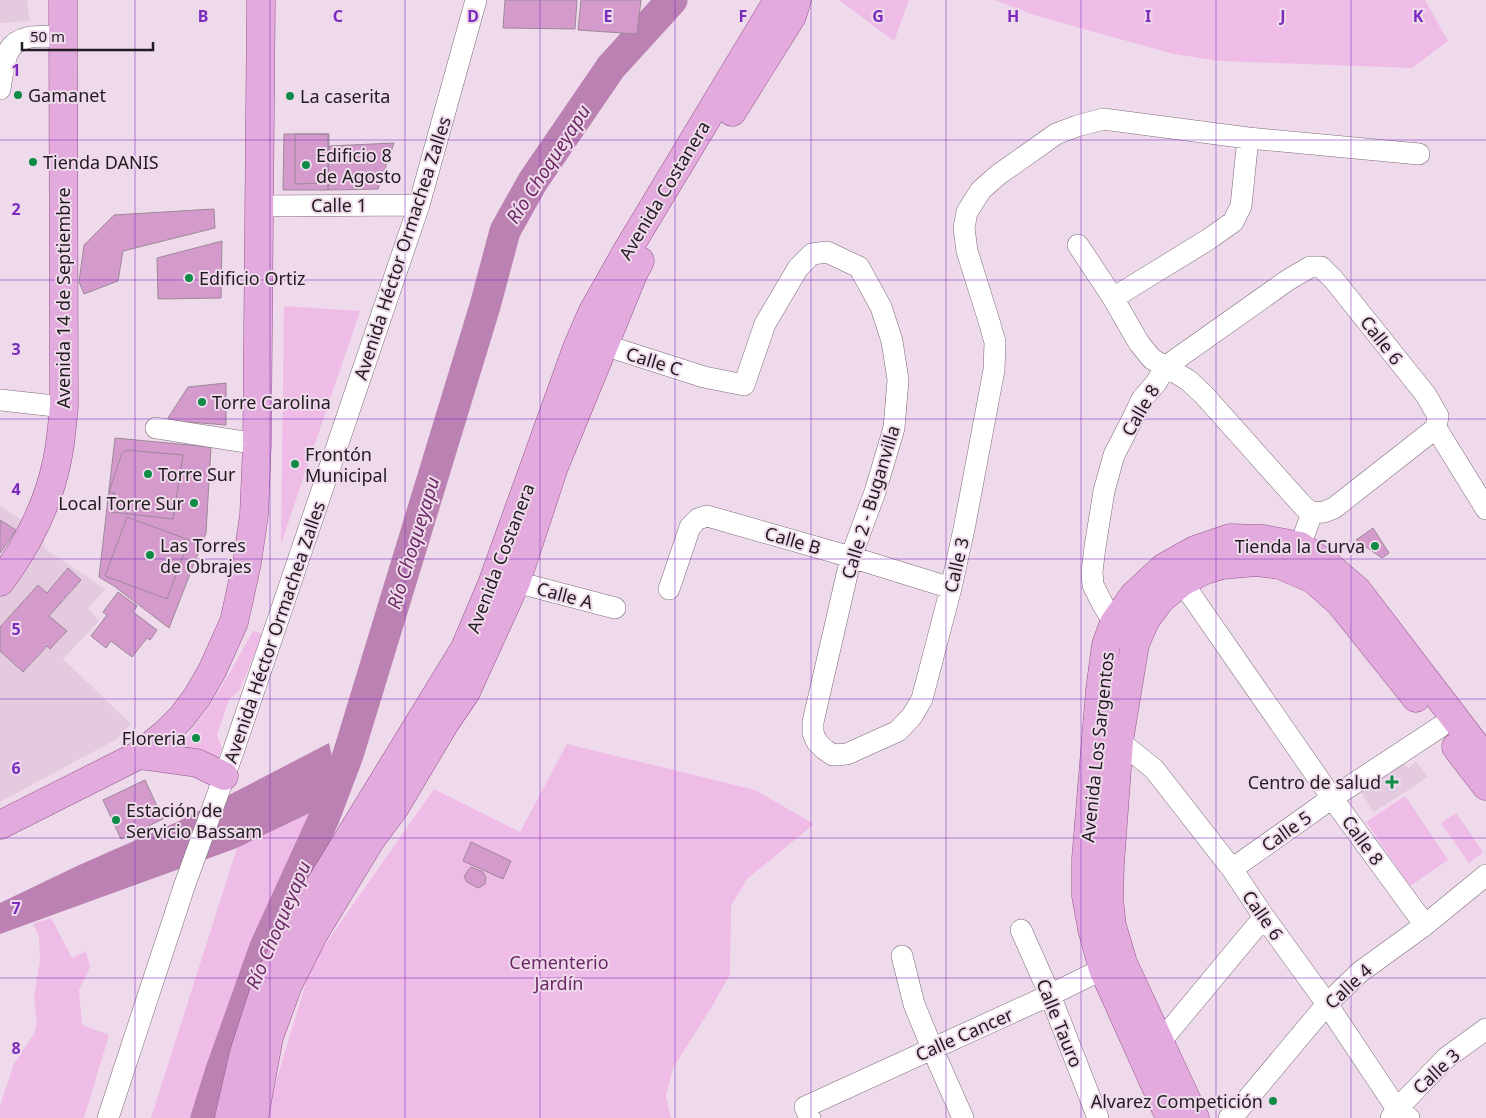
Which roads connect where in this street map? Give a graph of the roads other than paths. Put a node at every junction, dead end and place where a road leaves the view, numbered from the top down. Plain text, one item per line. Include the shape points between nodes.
1 (64, 0) edge
2 (261, 0) edge
3 (476, 0) edge
4 (778, 0) edge
5 (797, 0) edge
6 (63, 37) junction
7 (0, 88) edge
8 (1248, 138) junction
9 (1420, 154) dead end
10 (419, 205) junction
11 (260, 206) junction
12 (1078, 245) dead end
13 (840, 257) joint
14 (1310, 268) joint
15 (1112, 298) junction
16 (604, 346) junction
17 (1165, 367) junction
18 (0, 400) edge
19 (64, 407) junction
20 (156, 428) dead end
21 (1436, 428) junction
22 (257, 444) junction
23 (1486, 509) edge
24 (1312, 513) junction
25 (1300, 546) junction
26 (851, 557) junction
27 (0, 582) edge
28 (516, 582) junction
29 (1182, 582) junction
30 (669, 588) dead end
31 (951, 588) junction
32 (615, 608) dead end
33 (1114, 623) junction
34 (1440, 727) junction
35 (1107, 738) junction
36 (139, 755) junction
37 (833, 755) joint
38 (1486, 759) edge
39 (224, 776) junction
40 (1486, 786) edge
41 (1332, 798) junction
42 (0, 825) edge
43 (1232, 869) junction
44 (1486, 875) edge
45 (1264, 917) junction
46 (1425, 925) junction
47 (1021, 930) dead end
48 (902, 956) dead end
49 (1113, 966) junction
50 (1050, 995) junction
51 (1327, 1004) junction
52 (1486, 1029) edge
53 (932, 1048) junction
54 (1153, 1052) junction
55 (808, 1113) edge
56 (1399, 1115) edge
57 (108, 1118) edge
58 (229, 1118) edge
59 (254, 1118) edge
60 (963, 1118) edge
61 (1098, 1118) edge
62 (1170, 1118) edge
63 (1196, 1118) edge
64 (1229, 1118) edge

1 - 6 main road, Avenida 14 de Septiembre
2 - 11 main road
3 - 10 street, Avenida Héctor Ormachea Zalles
4 - 58 main road, Avenida Costanera via 592,312 492,584 465,648 301,916 266,985 244,1053
5 - 16 main road, Avenida Costanera via 792,16 634,272
6 - 7 street via 30,37 12,45 7,53
6 - 19 main road, Avenida 14 de Septiembre
8 - 9 street, Calle 3
8 - 15 street via 1241,206 1233,222
8 - 31 street, Calle 3 via 1102,119 1056,134 981,190 967,212 964,228 967,251 995,342 994,370
10 - 11 street, Calle 1
10 - 39 street, Avenida Héctor Ormachea Zalles
11 - 22 main road
12 - 15 street
13 - 16 street, Calle C via 827,252 812,254 798,268 765,324 744,385
13 - 26 street, Calle 2 - Buganvilla via 859,266 882,307 898,380 894,428
14 - 17 street, Calle 8 via 1273,290
14 - 21 street, Calle 6 via 1321,267 1334,280 1426,395 1438,416
15 - 17 street via 1139,343 1152,359
16 - 28 main road, Avenida Costanera via 554,467
17 - 24 street via 1188,380 1204,395
17 - 33 street, Calle 8 via 1142,399 1114,455 1104,491 1092,572 1093,585
18 - 19 street
19 - 27 main road, Avenida 14 de Septiembre via 57,461 48,493 35,528
20 - 22 street
21 - 23 street
21 - 24 street via 1334,508
22 - 36 main road via 254,515 234,622 197,697 182,717
24 - 25 street
25 - 33 main road, Avenida Los Sargentos via 1230,538 1195,550 1163,568 1134,595
25 - 38 main road, Avenida Los Sargentos via 1357,590
26 - 30 street, Calle B via 702,517 690,527
26 - 31 street, Calle B
26 - 37 street, Calle 2 - Buganvilla via 813,722 813,733 818,742
28 - 32 street, Calle A
28 - 59 main road, Avenida Costanera via 466,692 395,807 370,841 313,935 288,985 269,1037
29 - 34 main road, Avenida Los Sargentos via 1222,565 1256,562 1280,565 1313,579 1340,603
29 - 35 main road, Avenida Los Sargentos via 1161,599 1146,619 1134,644
29 - 41 street, Calle 8
31 - 37 street, Calle 3 via 922,699 912,716 898,731 847,754
33 - 35 main road, Avenida Los Sargentos via 1106,645 1100,690
34 - 40 main road, Avenida Los Sargentos
34 - 41 street, Calle 5
35 - 43 street, Calle 6 via 1154,769
35 - 49 main road, Avenida Los Sargentos via 1086,859 1086,896 1092,929
36 - 39 main road via 197,763
36 - 42 main road
39 - 57 street, Avenida Héctor Ormachea Zalles
41 - 43 street, Calle 5
41 - 46 street, Calle 8
43 - 45 street, Calle 6
44 - 46 street, Calle 4
45 - 51 street, Calle 6
45 - 54 street
46 - 51 street, Calle 4 via 1360,972
47 - 50 street, Calle Tauro
48 - 53 street via 914,1004
49 - 50 street, Calle Cancer
49 - 54 main road, Avenida Los Sargentos
50 - 53 street, Calle Cancer
50 - 61 street, Calle Tauro
51 - 56 street, Calle 6
51 - 64 street, Calle 4
52 - 56 street, Calle 3 via 1446,1058
53 - 55 street, Calle Cancer
53 - 60 street
54 - 62 main road, Avenida Los Sargentos
54 - 63 main road, Avenida Los Sargentos

